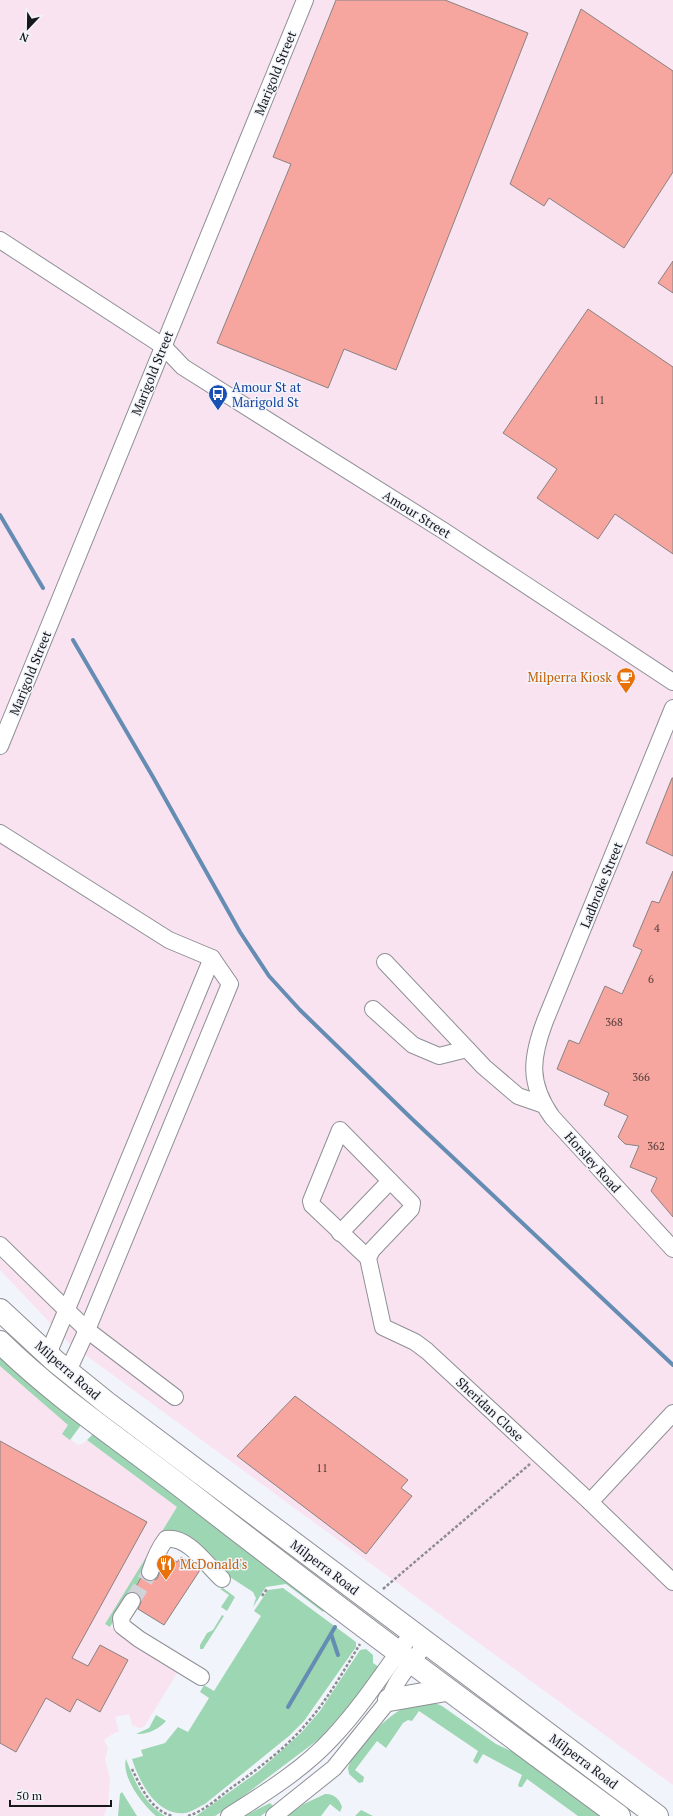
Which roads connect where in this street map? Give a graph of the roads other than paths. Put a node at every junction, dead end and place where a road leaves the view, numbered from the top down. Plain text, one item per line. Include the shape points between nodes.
1 (305, 0) edge
2 (0, 240) edge
3 (163, 346) junction
4 (673, 682) edge
5 (673, 708) edge
6 (0, 746) edge
7 (0, 833) edge
8 (212, 958) junction
9 (385, 962) dead end
10 (373, 1009) dead end
11 (467, 1049) junction
12 (534, 1063) joint
13 (544, 1105) junction
14 (390, 1181) junction
15 (340, 1233) junction
16 (0, 1245) edge
17 (673, 1249) edge
18 (368, 1258) junction
19 (0, 1310) edge
20 (68, 1310) junction
21 (87, 1330) junction
22 (0, 1342) edge
23 (48, 1354) junction
24 (68, 1371) junction
25 (175, 1397) dead end
26 (673, 1413) edge
27 (590, 1502) junction
28 (150, 1571) tunnel mouth
29 (218, 1576) dead end
30 (673, 1582) edge
31 (129, 1605) dead end
32 (420, 1637) junction
33 (404, 1658) junction
34 (203, 1674) dead end
35 (446, 1690) junction
36 (389, 1700) junction
37 (229, 1816) edge
38 (274, 1816) edge
39 (619, 1816) edge
40 (657, 1816) edge

1 - 3 street, Marigold Street
2 - 3 street, Amour Street
3 - 4 street, Amour Street via 183,367 444,531
3 - 6 street, Marigold Street
5 - 12 street, Ladbroke Street via 539,1037
7 - 8 street via 169,940
8 - 20 street
8 - 21 street via 228,980 229,988
9 - 11 street
10 - 11 street via 413,1045 439,1056
11 - 13 street via 518,1096
12 - 13 street, Horsley Road via 534,1077
13 - 17 street, Horsley Road
14 - 15 street
14 - 15 street via 340,1130 311,1201
14 - 18 street via 412,1203 411,1209 372,1250
15 - 18 street
16 - 20 street
18 - 27 street, Sheridan Close via 383,1327 427,1351
19 - 23 highway, Milperra Road
20 - 21 street
20 - 23 street
21 - 24 street
21 - 25 street
22 - 33 highway, Milperra Road via 56,1391
23 - 24 highway, Milperra Road
24 - 32 highway, Milperra Road via 107,1404
26 - 27 street
27 - 30 street, Sheridan Close
28 - 29 street via 163,1543 171,1538 202,1556
31 - 34 street via 130,1621
32 - 33 street
32 - 40 highway, Milperra Road
33 - 35 highway, Milperra Road
33 - 36 street
33 - 37 street via 332,1738 290,1775
35 - 36 highway
35 - 39 highway, Milperra Road
36 - 38 street via 334,1768

